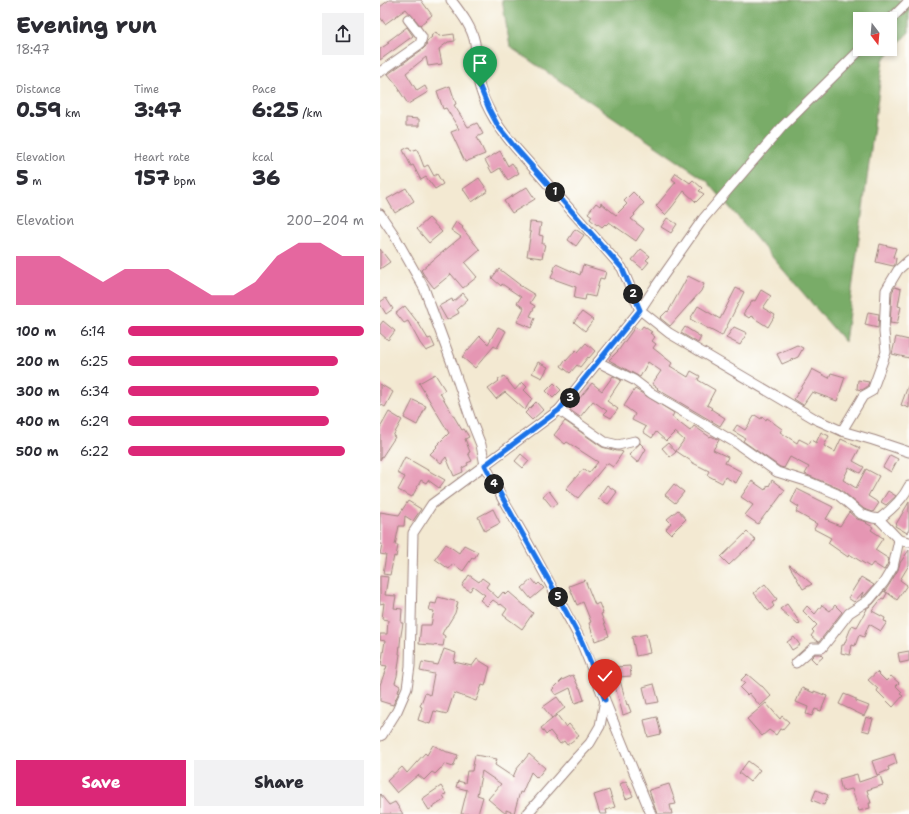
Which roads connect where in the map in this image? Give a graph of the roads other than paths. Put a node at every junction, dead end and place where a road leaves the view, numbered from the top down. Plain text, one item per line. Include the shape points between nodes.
1 (451, 0) edge
2 (909, 1) edge
3 (897, 13) edge
4 (408, 18) dead end
5 (854, 56) edge
6 (380, 72) edge
7 (380, 214) edge
8 (909, 260) edge
9 (640, 310) junction
10 (598, 362) junction
11 (559, 410) junction
12 (842, 431) junction
13 (635, 441) dead end
14 (909, 452) edge
15 (485, 465) junction
16 (909, 486) edge
17 (880, 519) junction
18 (899, 540) junction
19 (909, 542) edge
20 (796, 663) dead end
21 (605, 700) junction
22 (380, 736) edge
23 (527, 814) edge
24 (652, 814) edge

1 - 9 street via 468,25 474,41 480,87 498,126 622,268
2 - 3 street
4 - 6 street via 422,37 420,44
5 - 9 street via 783,126 703,219
7 - 15 street via 424,288
8 - 12 street via 898,270 886,290 886,352 872,391 863,396
9 - 10 street
9 - 12 street via 669,333 817,420
10 - 11 street
10 - 17 street via 634,380 651,393 736,443 777,472 837,494 861,514
11 - 13 street via 606,442 618,445
11 - 15 street
12 - 14 street
15 - 21 street via 579,637
15 - 22 street via 432,504 413,533 410,666 407,688 397,711
16 - 17 street
17 - 18 street
18 - 19 street
18 - 20 street via 893,567 869,600 849,614 822,648 813,648
21 - 23 street via 600,726 590,744
21 - 24 street

